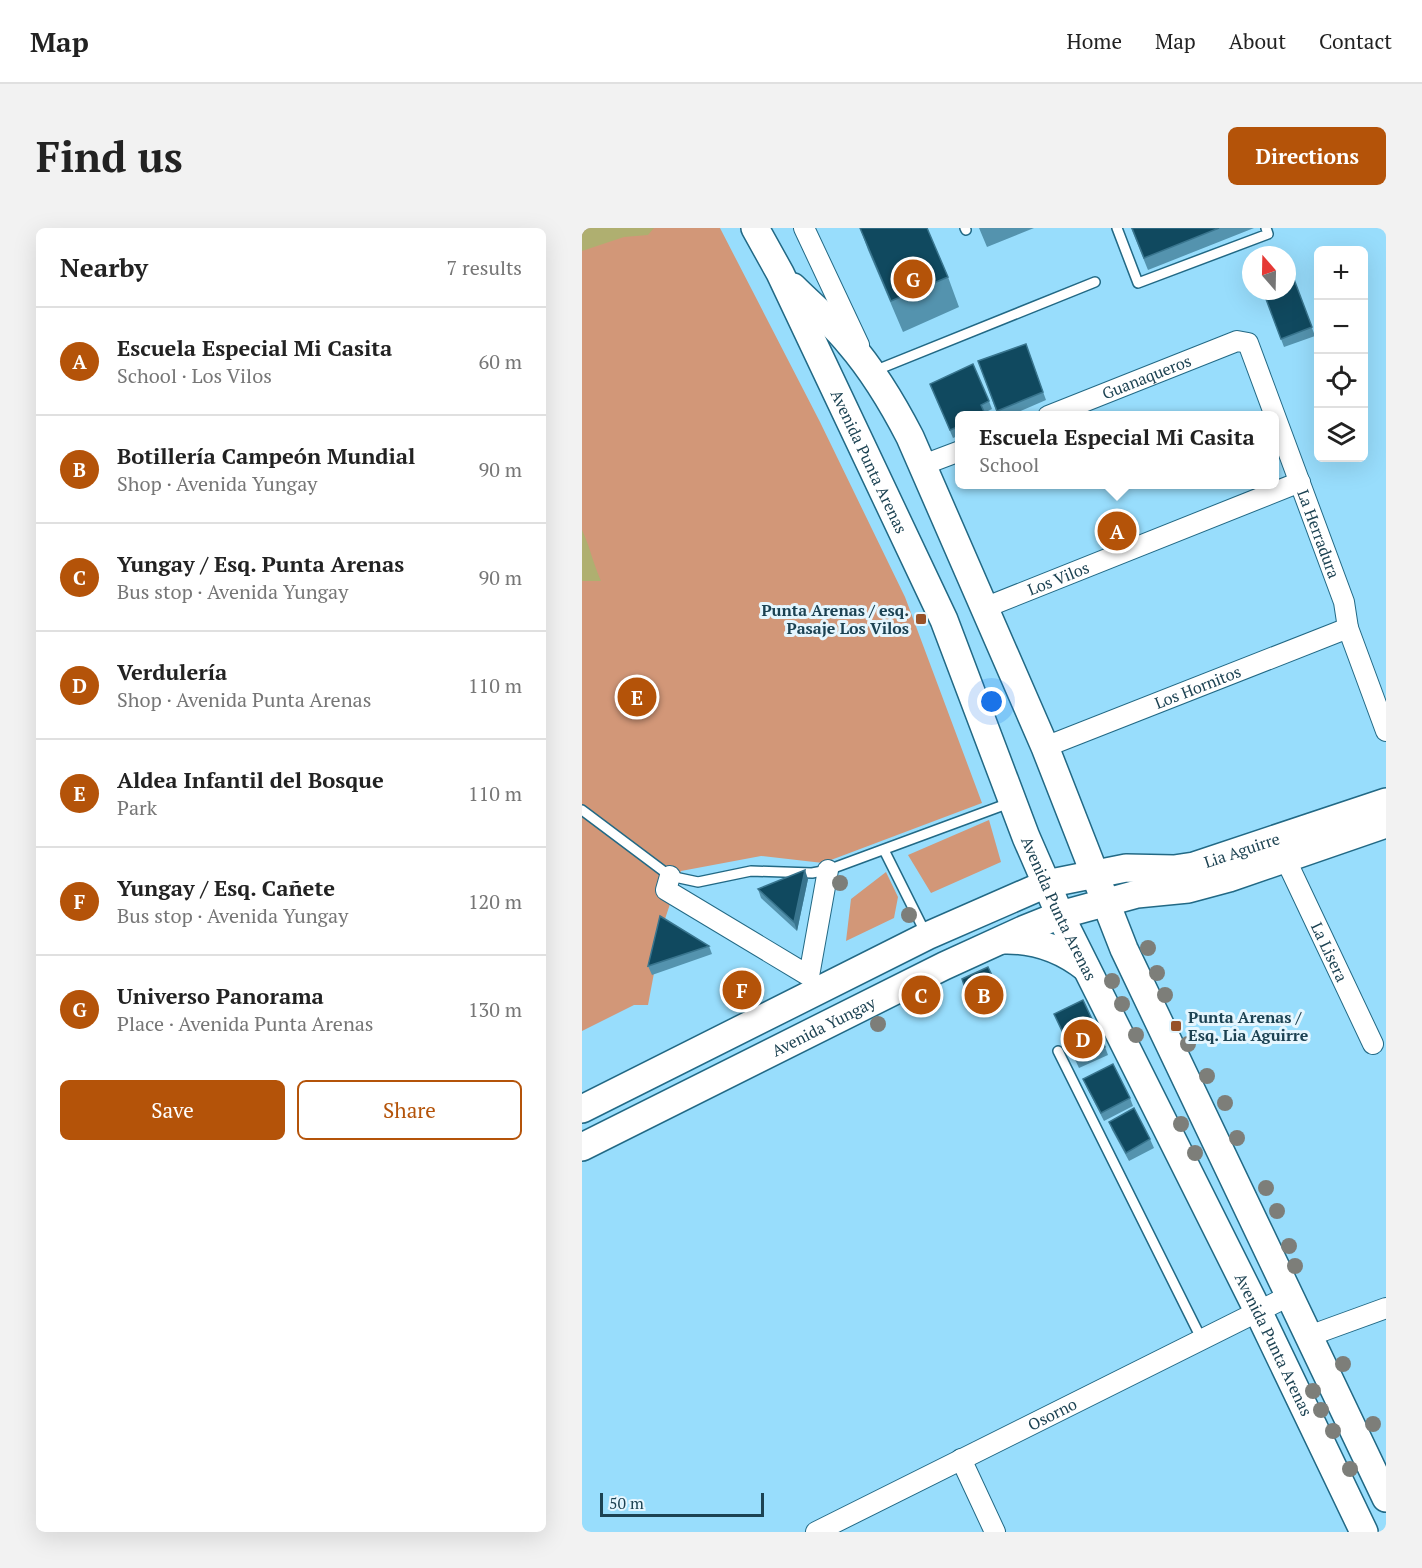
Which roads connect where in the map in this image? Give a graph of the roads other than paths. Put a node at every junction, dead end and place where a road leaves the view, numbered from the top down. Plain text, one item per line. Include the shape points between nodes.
1 (755, 228) edge
2 (804, 228) edge
3 (1117, 228) edge
4 (1266, 228) edge
5 (780, 273) junction
6 (1095, 282) dead end
7 (1245, 341) joint
8 (872, 372) junction
9 (1060, 411) edge
10 (1274, 411) edge
11 (1279, 425) edge
12 (955, 453) edge
13 (923, 465) junction
14 (1300, 482) junction
15 (984, 608) junction
16 (1348, 628) junction
17 (1386, 731) edge
18 (1045, 747) junction
19 (1013, 801) junction
20 (1386, 802) edge
21 (582, 810) edge
22 (1386, 824) edge
23 (884, 850) junction
24 (1285, 858) junction
25 (828, 870) junction
26 (1092, 872) junction
27 (670, 876) junction
28 (1046, 884) junction
29 (1104, 903) junction
30 (1060, 915) junction
31 (927, 936) junction
32 (999, 940) junction
33 (1087, 969) junction
34 (1373, 1044) dead end
35 (1058, 1051) dead end
36 (582, 1109) edge
37 (582, 1147) edge
38 (1289, 1296) junction
39 (1386, 1308) edge
40 (1258, 1311) junction
41 (1309, 1336) junction
42 (1202, 1340) junction
43 (961, 1460) junction
44 (1386, 1498) edge
45 (816, 1532) edge
46 (995, 1532) edge
47 (1364, 1532) edge

1 - 5 main road, Avenida Punta Arenas
2 - 8 street, Avenida Punta Arenas
3 - 4 lane via 1138,283 1268,234
5 - 8 main road, Avenida Punta Arenas via 841,333
5 - 19 main road, Avenida Punta Arenas via 944,620
6 - 8 lane
7 - 9 street, Guanaqueros via 1237,340
7 - 10 street, La Herradura
8 - 13 main road, Avenida Punta Arenas via 896,409
11 - 14 street, La Herradura
12 - 13 street
13 - 15 main road, Avenida Punta Arenas
14 - 15 street, Los Vilos
14 - 16 street, La Herradura via 1344,602
15 - 18 main road, Avenida Punta Arenas
16 - 17 street, La Herradura
16 - 18 street, Los Hornitos
18 - 26 main road, Avenida Punta Arenas
19 - 23 lane
19 - 28 main road, Avenida Punta Arenas
20 - 26 main road, Lia Aguirre via 1194,866
21 - 27 lane
22 - 24 main road, Lia Aguirre
23 - 25 lane
23 - 31 lane
24 - 29 main road, Lia Aguirre via 1188,889 1137,894
24 - 34 street, La Lisera
25 - 27 lane via 751,871 698,882
25 - 27 street via 809,976 666,890
26 - 28 main road, Avenida Yungay
26 - 29 main road, Avenida Punta Arenas
28 - 30 main road, Avenida Punta Arenas
28 - 31 main road, Avenida Yungay
29 - 30 main road, Avenida Yungay
29 - 38 main road, Avenida Punta Arenas
30 - 32 main road, Avenida Yungay
30 - 33 main road, Avenida Punta Arenas
31 - 36 main road, Avenida Yungay
32 - 33 main road via 1043,944
32 - 37 main road, Avenida Yungay
33 - 40 main road, Avenida Punta Arenas
35 - 42 lane
38 - 40 street, Osorno
38 - 41 main road, Avenida Punta Arenas
39 - 41 street
40 - 42 street, Osorno
40 - 47 main road, Avenida Punta Arenas
41 - 44 main road, Avenida Punta Arenas
42 - 43 street, Osorno
43 - 45 street, Osorno
43 - 46 street

